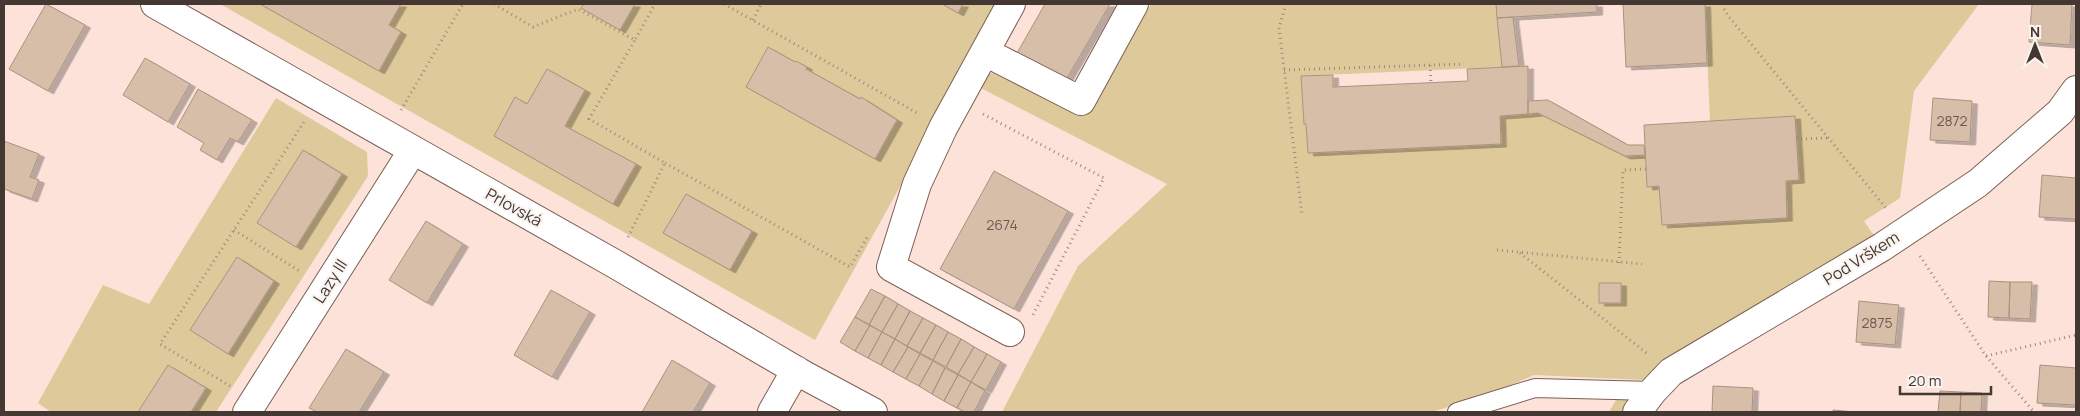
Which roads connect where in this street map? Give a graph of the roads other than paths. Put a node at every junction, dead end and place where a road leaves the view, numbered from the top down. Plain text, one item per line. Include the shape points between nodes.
1 (154, 4) edge
2 (1011, 4) edge
3 (1134, 4) edge
4 (986, 52) junction
5 (2076, 90) edge
6 (413, 150) junction
7 (1020, 327) road end
8 (796, 370) junction
9 (1662, 381) junction
10 (250, 407) edge
11 (772, 412) edge
12 (873, 412) edge
13 (1457, 412) edge
14 (1637, 412) edge

1 - 6 street, Prlovská
2 - 4 street
3 - 4 street via 1081,101
4 - 7 street via 943,128 917,184 891,267
5 - 9 street, Pod Vrškem via 2060,112 1978,183 1882,248
6 - 8 street, Prlovská
6 - 10 street, Lazy III
8 - 11 street
8 - 12 street, Prlovská
9 - 13 lane via 1535,388
9 - 14 street, Pod Vrškem

